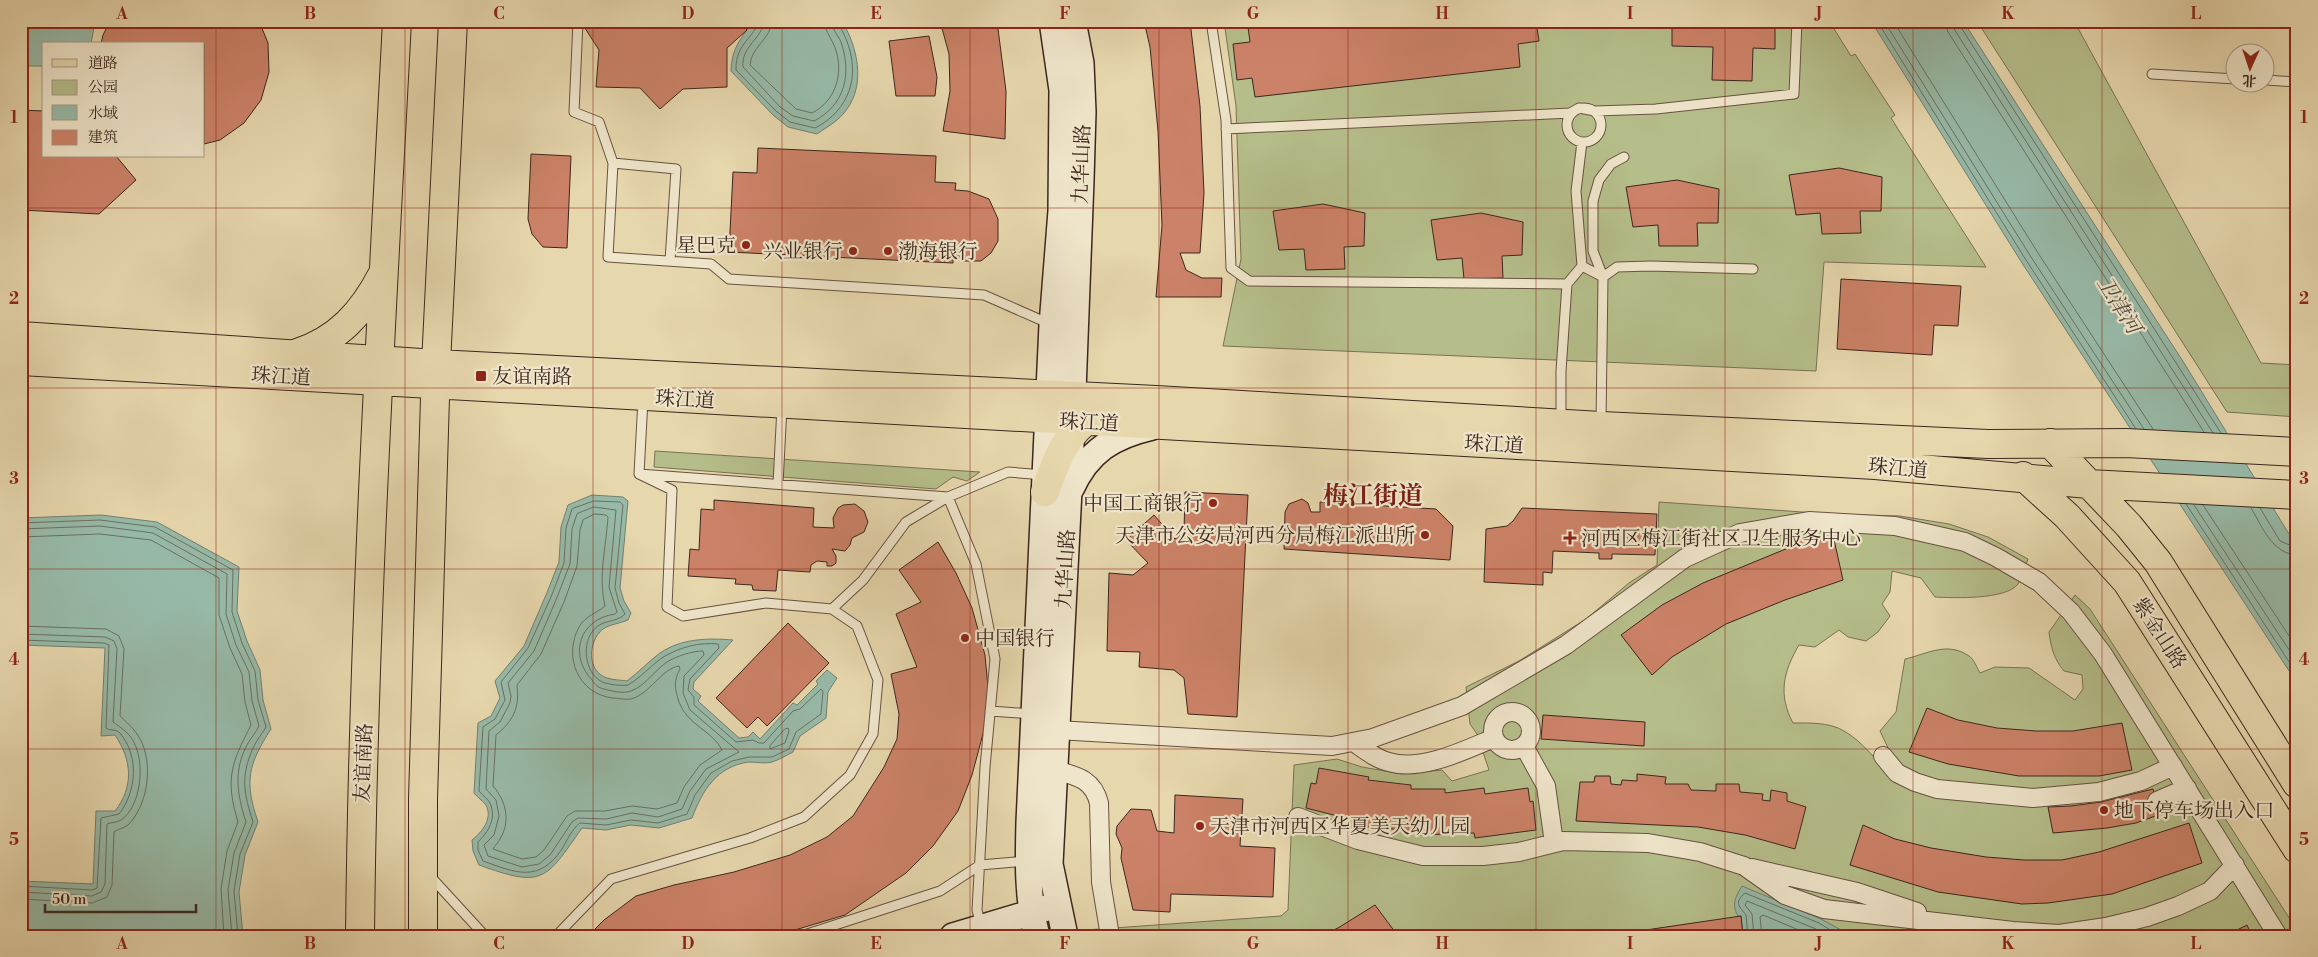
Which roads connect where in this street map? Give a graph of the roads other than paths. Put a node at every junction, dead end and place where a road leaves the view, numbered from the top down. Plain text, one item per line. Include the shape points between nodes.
1 (397, 21) edge
2 (453, 21) edge
3 (578, 21) edge
4 (1052, 21) edge
5 (1074, 21) edge
6 (1211, 21) edge
7 (1797, 21) edge
8 (2152, 74) dead end
9 (2226, 78) edge
10 (2276, 81) edge
11 (2297, 82) edge
12 (1594, 111) junction
13 (1570, 114) junction
14 (1226, 130) junction
15 (1582, 142) junction
16 (1624, 157) dead end
17 (613, 163) junction
18 (670, 261) junction
19 (1582, 266) junction
20 (1753, 269) dead end
21 (384, 271) junction
22 (1603, 277) junction
23 (1567, 284) junction
24 (1052, 325) junction
25 (21, 336) edge
26 (294, 354) junction
27 (21, 361) edge
28 (378, 371) junction
29 (435, 374) junction
30 (643, 396) junction
31 (782, 404) junction
32 (1158, 413) junction
33 (1066, 415) junction
34 (1561, 423) junction
35 (1601, 426) junction
36 (2050, 443) junction
37 (1988, 444) junction
38 (2297, 452) edge
39 (639, 474) junction
40 (2026, 479) junction
41 (778, 484) junction
42 (2089, 484) junction
43 (1053, 487) junction
44 (2290, 494) edge
45 (948, 496) junction
46 (832, 609) junction
47 (1491, 690) junction
48 (990, 712) junction
49 (1035, 714) junction
50 (1503, 714) junction
51 (1057, 730) junction
52 (1494, 738) junction
53 (1355, 743) junction
54 (1524, 746) junction
55 (1883, 756) dead end
56 (2173, 766) junction
57 (1055, 770) junction
58 (2297, 784) edge
59 (2187, 788) junction
60 (2157, 801) dead end
61 (1298, 818) dead end
62 (1554, 843) junction
63 (2297, 849) edge
64 (1028, 861) junction
65 (980, 865) junction
66 (2234, 865) junction
67 (422, 866) junction
68 (1744, 866) junction
69 (1057, 905) junction
70 (1953, 924) junction
71 (1034, 925) edge
72 (982, 927) junction
73 (1060, 935) edge
74 (360, 936) edge
75 (423, 936) edge
76 (485, 936) edge
77 (556, 936) edge
78 (801, 936) edge
79 (953, 936) edge
80 (1110, 936) edge
81 (2278, 936) edge

1 - 21 main road, 友谊南路
2 - 29 main road
3 - 17 lane via 574,112 599,122
4 - 24 street, 九华山路 via 1062,90 1060,211
5 - 33 street, 九华山路 via 1081,63 1083,112
6 - 14 lane
7 - 12 lane via 1794,94 1656,109
8 - 9 lane
10 - 11 lane
12 - 13 lane via 1579,108
12 - 15 lane via 1601,121 1600,132 1591,140
13 - 14 lane
13 - 15 lane via 1567,130 1574,140
14 - 23 lane via 1231,268 1249,282
15 - 19 lane via 1576,190
16 - 22 lane via 1611,164 1599,180 1593,201 1593,251
17 - 18 lane via 676,169
17 - 18 lane via 608,257
18 - 24 lane via 711,264 729,279 984,295
19 - 22 lane
19 - 23 lane
20 - 22 lane via 1617,267
21 - 26 main road via 366,303 344,329 322,343
21 - 28 main road, 友谊南路
22 - 35 lane
23 - 34 lane
24 - 33 street, 九华山路
25 - 26 main road, 珠江道
26 - 28 main road, 珠江道
27 - 28 main road, 珠江道
28 - 29 main road, 珠江道
28 - 74 main road, 友谊南路 via 362,786
29 - 30 main road, 珠江道
29 - 33 main road, 珠江道
29 - 67 main road
30 - 31 main road, 珠江道
30 - 39 lane
31 - 33 main road, 珠江道
31 - 41 lane
32 - 33 main road, 珠江道
32 - 34 main road, 珠江道
32 - 40 main road, 珠江道
32 - 43 street via 1097,450 1078,473
33 - 43 main road
34 - 35 main road, 珠江道
35 - 37 main road, 珠江道
36 - 37 main road, 珠江道
36 - 38 main road, 珠江道
36 - 42 main road, 紫金山路
37 - 40 main road, 紫金山路
39 - 41 lane
39 - 46 lane via 672,490 667,607 683,616 766,603
40 - 42 main road, 珠江道
40 - 63 main road, 紫金山路 via 2067,516 2127,582
41 - 45 lane
42 - 44 main road, 珠江道
42 - 58 main road, 紫金山路 via 2158,562
43 - 45 lane via 1008,472
43 - 49 street, 九华山路
43 - 51 street, 九华山路
45 - 46 lane via 906,522 862,580
45 - 48 lane via 976,564 994,659
46 - 77 lane via 857,626 878,680 873,734 850,776 804,817 750,838 612,879
47 - 50 street
47 - 53 street via 1462,706
47 - 56 street via 1566,645 1685,558 1740,533 1809,521 1895,526 1965,542 2040,582 2072,612 2103,654
48 - 49 lane
48 - 65 lane
49 - 64 street, 九华山路
50 - 52 street via 1495,722
50 - 54 street via 1516,712 1527,718 1532,730
51 - 53 street via 1332,746
51 - 57 street, 九华山路
52 - 53 street via 1438,760 1403,764 1390,763
52 - 54 street via 1507,749
54 - 62 street via 1546,786
55 - 56 street via 1898,773 1937,789 2033,798 2098,792 2141,781
56 - 59 street
57 - 69 street, 九华山路 via 1050,864
57 - 80 street via 1084,779 1096,792 1102,882
59 - 60 street
59 - 66 street
61 - 62 street via 1358,840 1423,856 1483,856 1519,852
62 - 68 street via 1648,843 1700,852
64 - 65 lane
64 - 71 street, 九华山路
65 - 72 lane via 978,910
65 - 78 lane via 940,891
66 - 70 street via 2210,891 2147,917 2106,927 2058,934
66 - 81 street
67 - 75 main road
67 - 76 lane
68 - 70 street via 1857,892
68 - 70 street via 1785,895 1824,909
69 - 71 street
69 - 73 street, 九华山路
71 - 72 street
72 - 79 street

